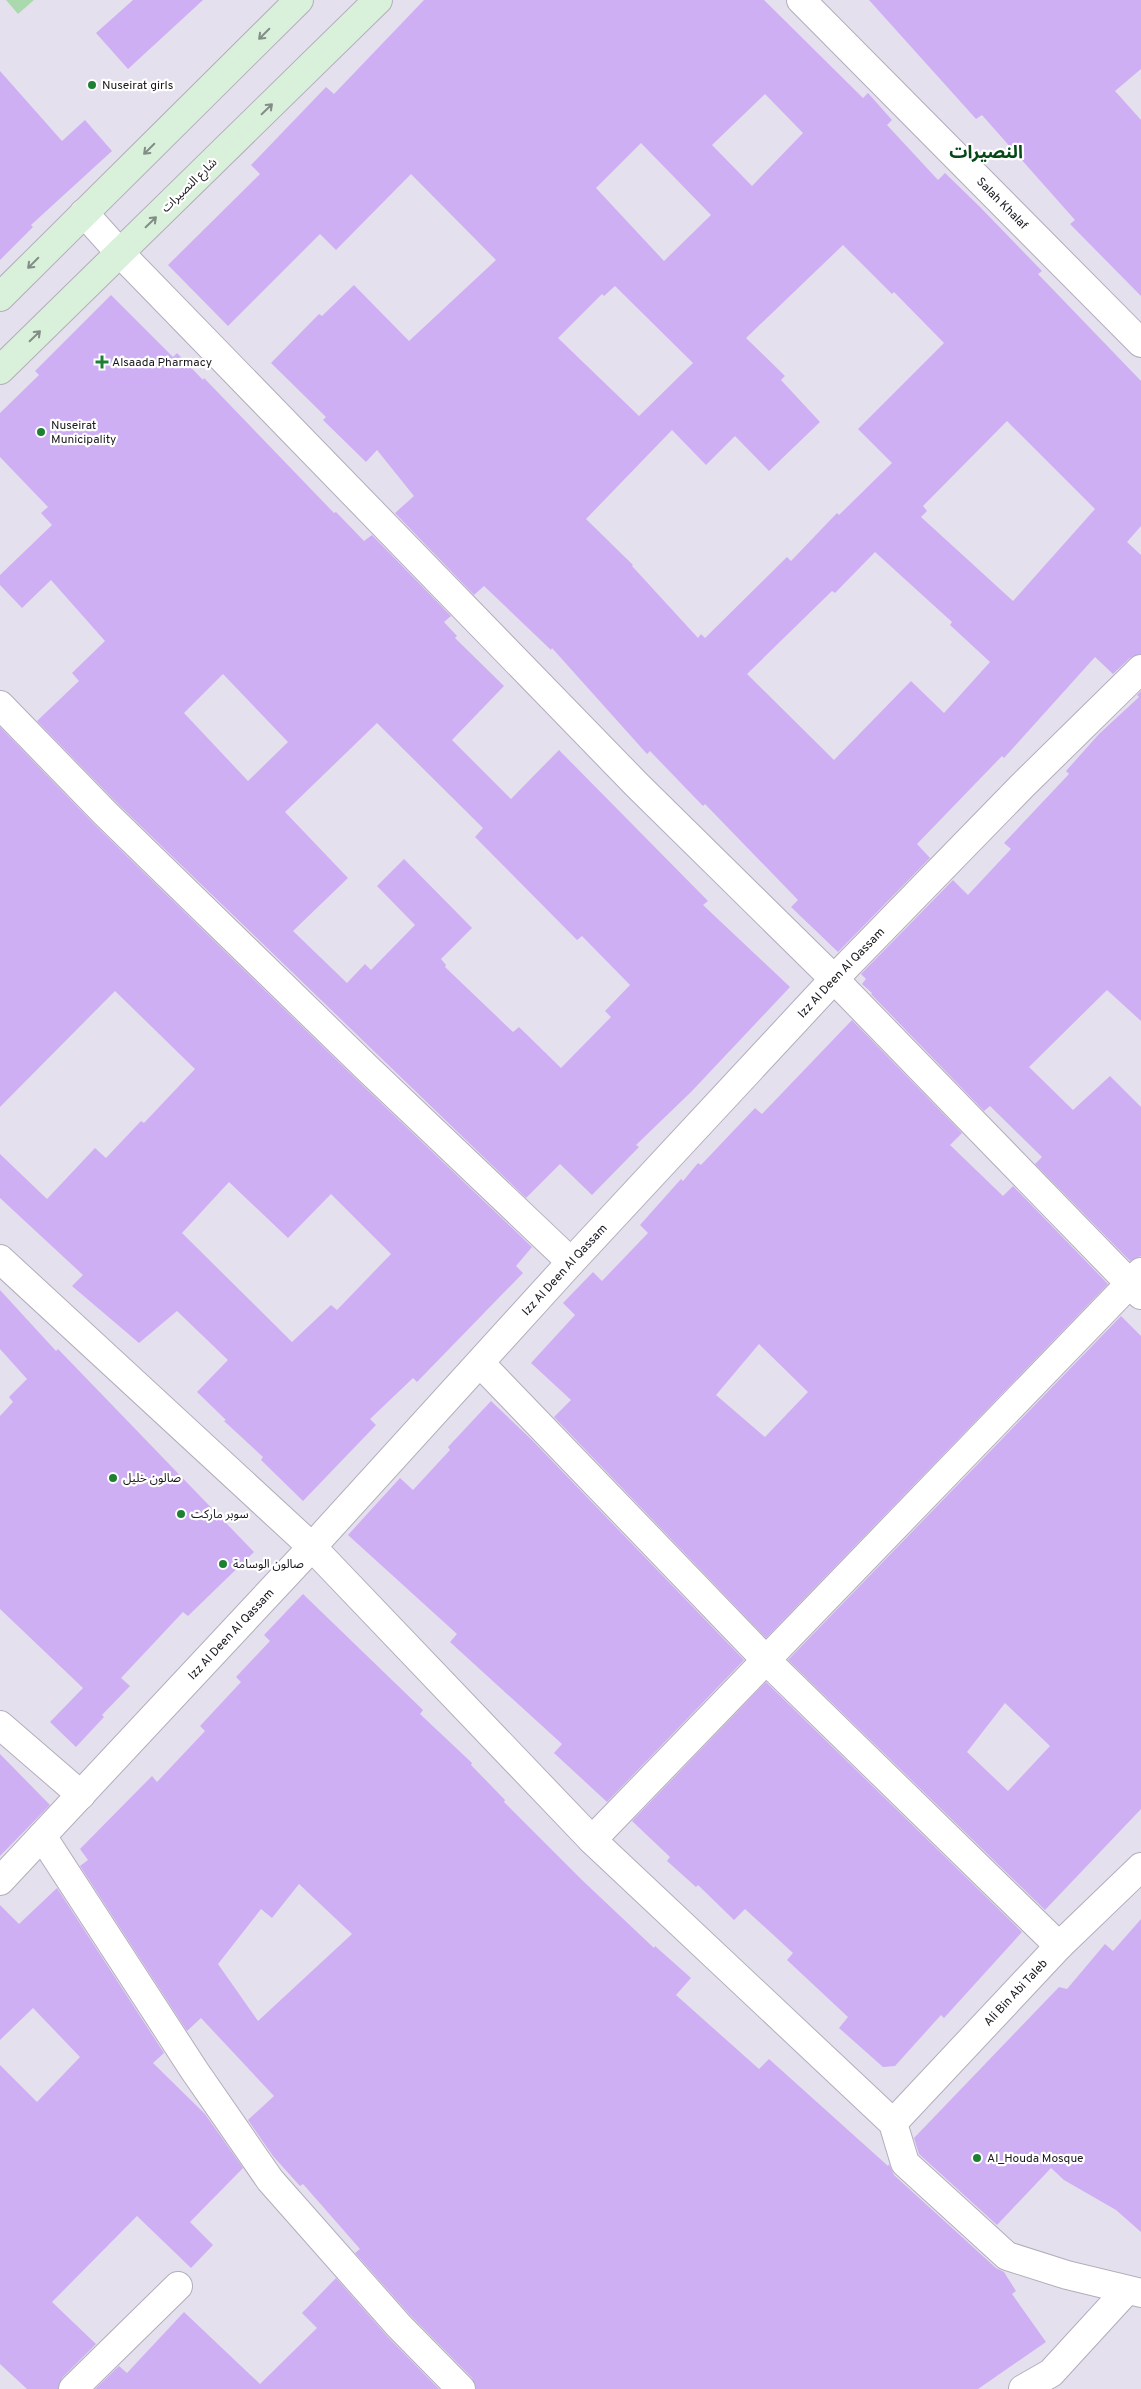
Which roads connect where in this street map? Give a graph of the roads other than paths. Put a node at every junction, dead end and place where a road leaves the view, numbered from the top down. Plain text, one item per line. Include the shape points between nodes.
1 (298, 0) edge
2 (378, 0) edge
3 (801, 0) edge
4 (84, 213) junction
5 (120, 253) junction
6 (0, 297) edge
7 (1141, 343) edge
8 (0, 370) edge
9 (1141, 669) edge
10 (0, 704) edge
11 (834, 979) junction
12 (0, 1260) edge
13 (572, 1262) junction
14 (1138, 1284) edge
15 (480, 1364) junction
16 (312, 1547) junction
17 (765, 1659) junction
18 (0, 1725) edge
19 (81, 1795) junction
20 (42, 1836) junction
21 (592, 1840) junction
22 (1141, 1867) edge
23 (0, 1881) edge
24 (1059, 1946) junction
25 (893, 2123) junction
26 (178, 2286) dead end
27 (1134, 2291) edge
28 (73, 2389) edge
29 (461, 2389) edge
30 (1022, 2389) edge

1 -> 4 main road
5 -> 2 main road, شارع النصيرات
3 - 7 street, Salah Khalaf
4 - 5 street
4 -> 6 main road
8 -> 5 main road, شارع النصيرات
5 - 11 street via 637,785
9 - 11 street, Izz Al Deen Al Qassam
10 - 13 street via 113,821
11 - 13 street, Izz Al Deen Al Qassam
11 - 14 street
12 - 16 street
13 - 15 street, Izz Al Deen Al Qassam
14 - 17 street
15 - 16 street, Izz Al Deen Al Qassam
15 - 17 street
16 - 19 street, Izz Al Deen Al Qassam
16 - 21 street
17 - 21 street
17 - 24 street
18 - 19 street
19 - 20 street, Izz Al Deen Al Qassam
20 - 23 street, Izz Al Deen Al Qassam
20 - 29 street via 194,2070 270,2180 399,2326
21 - 25 street
22 - 24 street, Ali Bin Abi Taleb
24 - 25 street, Ali Bin Abi Taleb
25 - 27 street via 905,2162 1007,2256
26 - 28 street
27 - 30 street via 1051,2373

